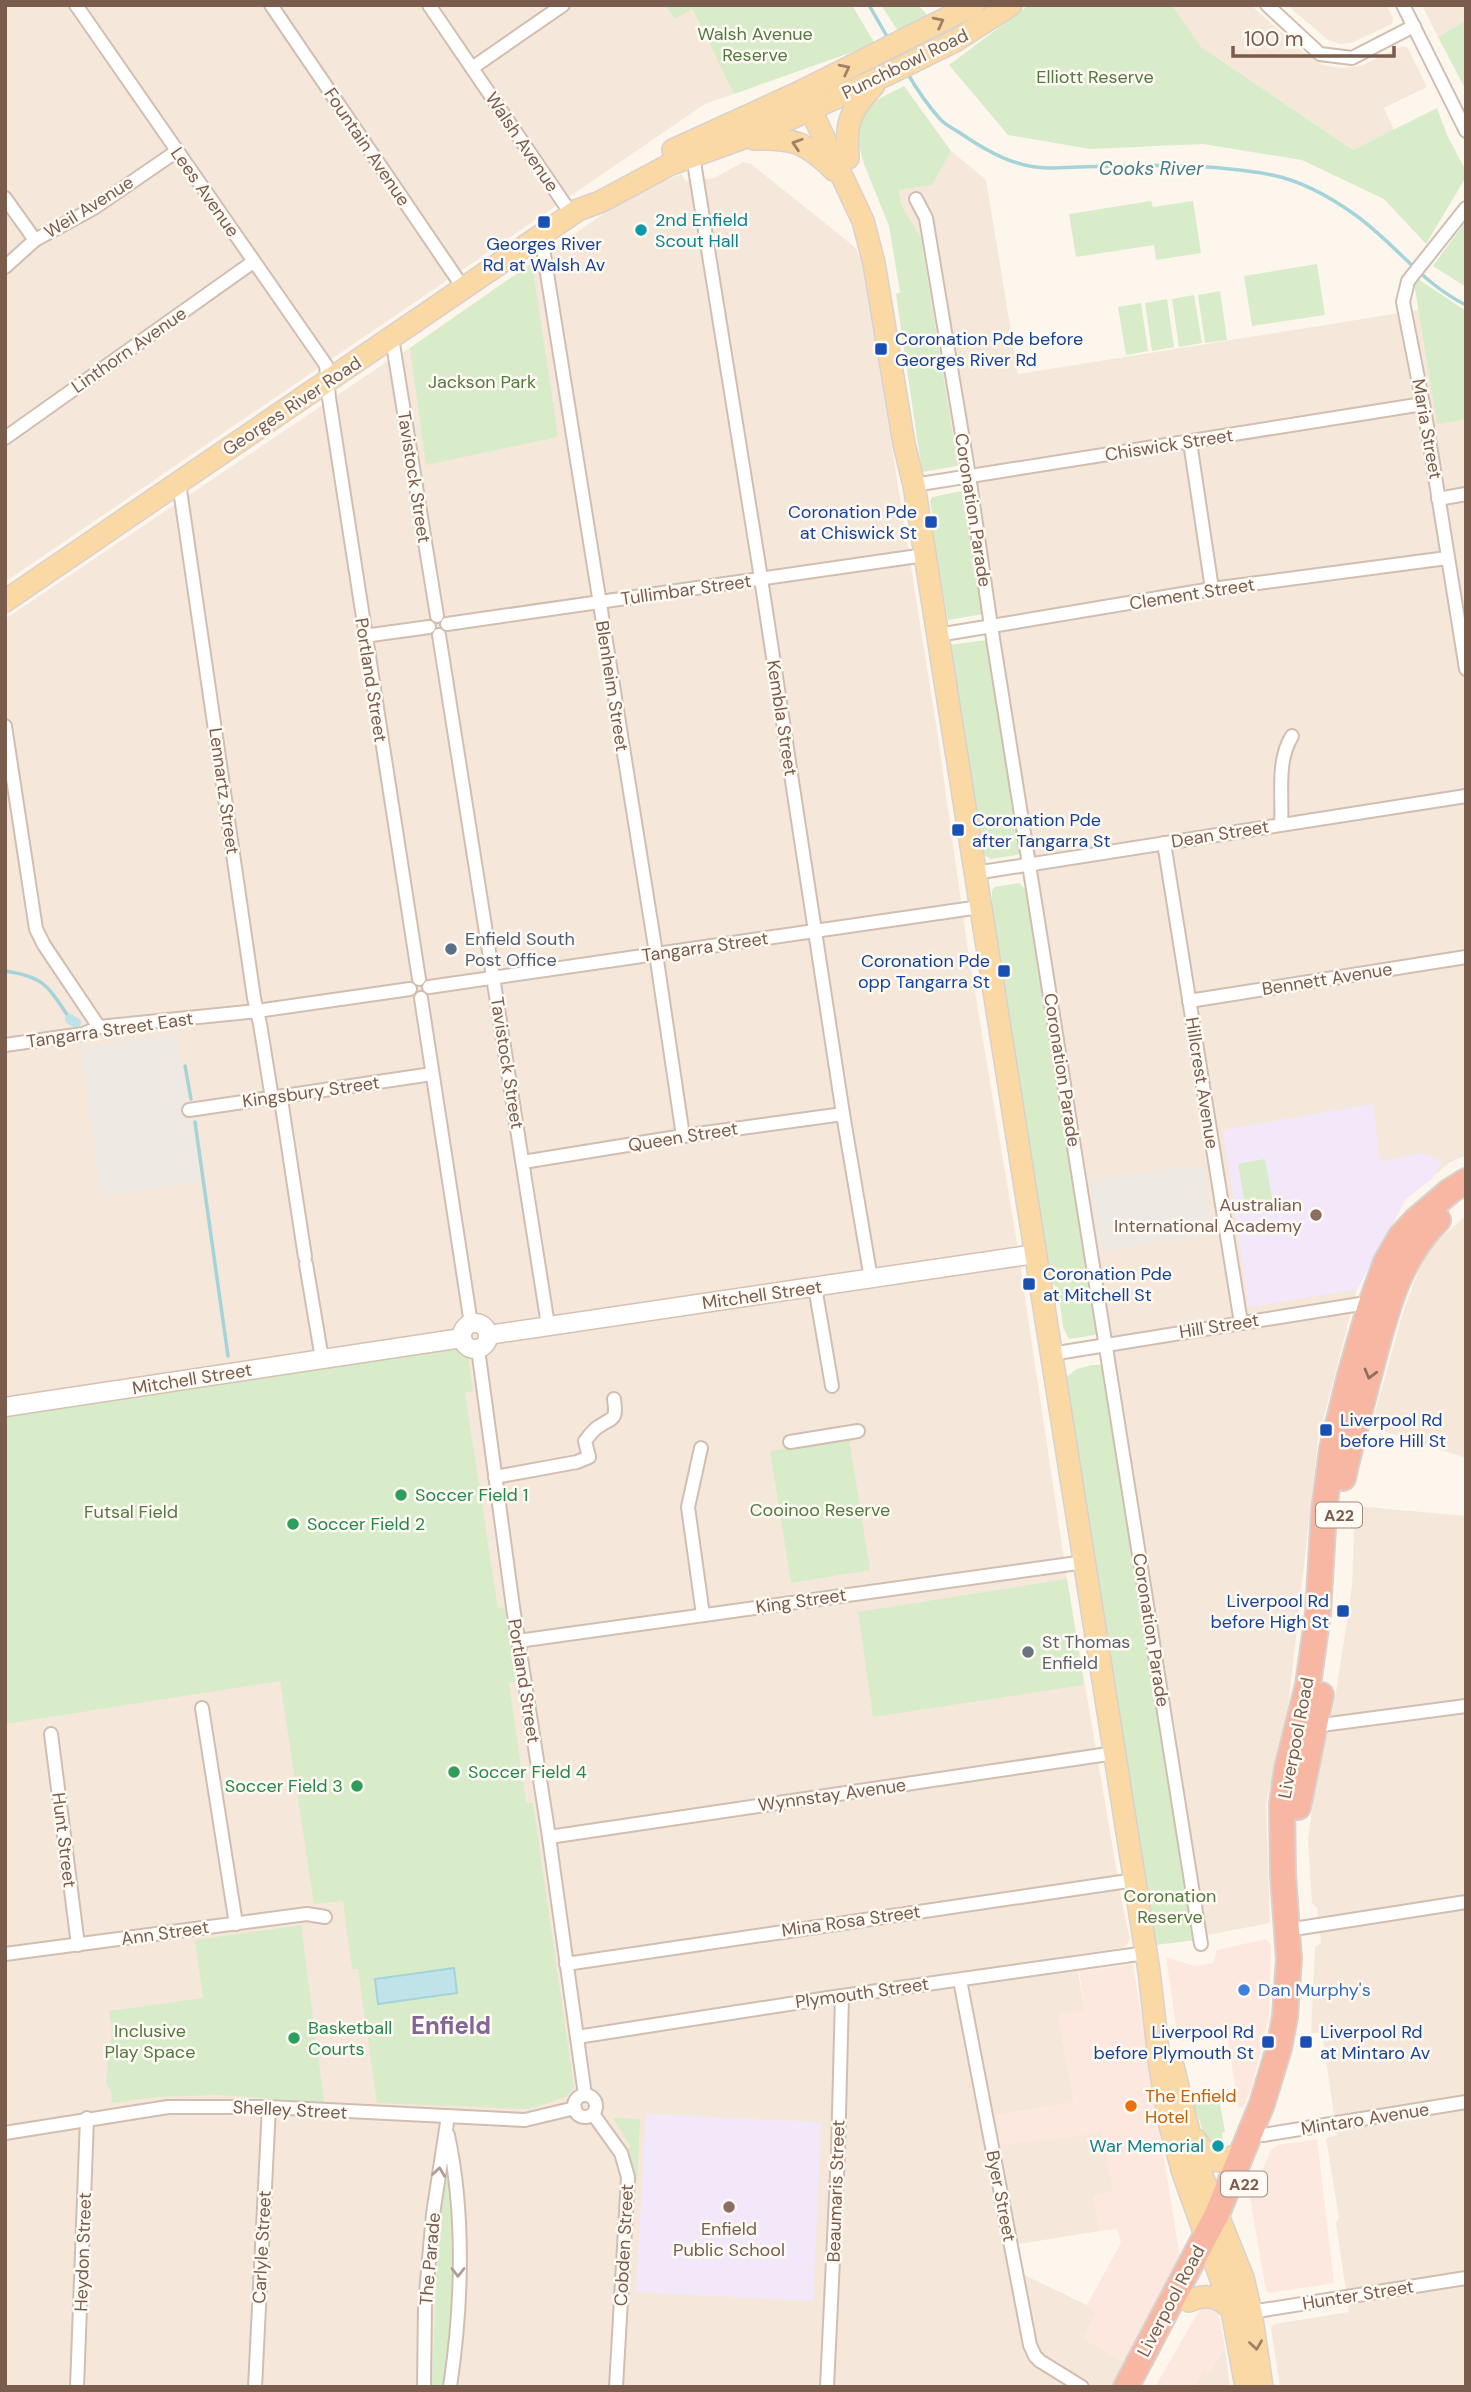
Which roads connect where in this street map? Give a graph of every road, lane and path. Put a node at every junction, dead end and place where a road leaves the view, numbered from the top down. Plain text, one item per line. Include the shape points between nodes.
1 (76, 5) edge
2 (271, 5) edge
3 (429, 5) edge
4 (563, 5) edge
5 (973, 5) edge
6 (1010, 5) edge
7 (1266, 5) edge
8 (1403, 5) edge
9 (1414, 26) junction
10 (472, 68) junction
11 (884, 76) junction
12 (816, 98) junction
13 (1466, 131) edge
14 (736, 141) junction
15 (177, 151) junction
16 (693, 156) junction
17 (848, 158) junction
18 (846, 181) junction
19 (5, 198) edge
20 (916, 199) dead end
21 (1466, 208) edge
22 (575, 213) junction
23 (541, 236) junction
24 (35, 240) junction
25 (253, 262) junction
26 (5, 267) edge
27 (464, 289) junction
28 (392, 338) junction
29 (328, 381) junction
30 (1423, 404) junction
31 (5, 438) edge
32 (1189, 442) junction
33 (969, 476) junction
34 (178, 483) junction
35 (914, 485) junction
36 (1466, 494) edge
37 (1438, 499) junction
38 (925, 555) junction
39 (1447, 558) junction
40 (761, 580) junction
41 (1212, 589) junction
42 (5, 601) edge
43 (599, 603) junction
44 (438, 626) junction
45 (991, 626) junction
46 (937, 635) junction
47 (364, 636) junction
48 (1464, 645) edge
49 (1466, 669) edge
50 (5, 726) edge
51 (1292, 736) dead end
52 (1466, 796) edge
53 (1282, 824) junction
54 (1164, 842) junction
55 (1029, 864) junction
56 (975, 873) junction
57 (980, 907) junction
58 (815, 932) junction
59 (655, 953) junction
60 (1466, 957) edge
61 (494, 976) junction
62 (420, 988) junction
63 (1189, 1001) junction
64 (257, 1011) junction
65 (99, 1027) junction
66 (5, 1045) edge
67 (432, 1074) junction
68 (273, 1098) junction
69 (189, 1110) dead end
70 (843, 1114) junction
71 (683, 1136) junction
72 (523, 1162) junction
73 (1466, 1181) edge
74 (1466, 1198) edge
75 (1035, 1254) junction
76 (871, 1279) junction
77 (815, 1287) junction
78 (1379, 1307) junction
79 (1241, 1323) junction
80 (548, 1325) junction
81 (467, 1331) junction
82 (483, 1342) junction
83 (1105, 1345) junction
84 (1051, 1354) junction
85 (322, 1359) junction
86 (832, 1386) dead end
87 (614, 1399) dead end
88 (5, 1407) edge
89 (858, 1431) dead end
90 (790, 1442) dead end
91 (701, 1448) dead end
92 (495, 1477) junction
93 (1085, 1562) junction
94 (703, 1615) junction
95 (518, 1641) junction
96 (1466, 1706) edge
97 (202, 1708) dead end
98 (1306, 1727) junction
99 (51, 1734) dead end
100 (1115, 1753) junction
101 (549, 1837) junction
102 (1135, 1880) junction
103 (1466, 1902) edge
104 (326, 1917) dead end
105 (236, 1924) junction
106 (1300, 1928) junction
107 (1202, 1944) dead end
108 (78, 1945) junction
109 (1146, 1953) junction
110 (5, 1954) edge
111 (566, 1964) junction
112 (1150, 1974) junction
113 (960, 1980) junction
114 (842, 1996) junction
115 (577, 2037) junction
116 (585, 2095) junction
117 (1466, 2102) edge
118 (269, 2107) junction
119 (575, 2108) junction
120 (593, 2114) junction
121 (448, 2116) junction
122 (86, 2118) junction
123 (1188, 2127) junction
124 (447, 2132) junction
125 (5, 2133) edge
126 (1263, 2135) junction
127 (1241, 2153) junction
128 (1215, 2235) junction
129 (1466, 2278) edge
130 (1189, 2301) junction
131 (1241, 2311) junction
132 (77, 2387) edge
133 (255, 2387) edge
134 (424, 2387) edge
135 (450, 2387) edge
136 (616, 2387) edge
137 (827, 2387) edge
138 (1083, 2387) edge
139 (1126, 2387) edge
140 (1142, 2387) edge
141 (1246, 2387) edge
142 (1262, 2387) edge

1 - 15 street, Lees Avenue
2 - 27 street, Fountain Avenue
3 - 10 street, Walsh Avenue
4 - 10 street
12 -> 5 main road, Punchbowl Road via 877,53
6 - 11 main road, Punchbowl Road via 976,29
7 - 9 street via 1320,54 1352,58
8 - 9 street
9 - 13 street
10 - 22 street, Walsh Avenue
11 - 12 main road, Punchbowl Road
11 - 17 main road via 849,119
12 - 14 main road, Georges River Road
12 - 17 main road
12 - 18 main road
12 - 22 main road, Georges River Road via 637,167 587,198
14 - 16 main road, Georges River Road
18 -> 14 main road via 802,144 766,138
15 - 24 street, Weil Avenue via 94,208
15 - 25 street, Lees Avenue
16 - 22 main road, Georges River Road
16 - 40 street, Kembla Street
17 - 35 main road via 872,211 882,250 912,440
18 - 35 main road via 874,263
19 - 24 street
20 - 33 street, Coronation Parade via 926,219
21 - 30 street, Maria Street via 1408,281 1404,302
22 - 23 main road, Georges River Road
23 - 27 main road, Georges River Road
23 - 43 street, Blenheim Street
24 - 26 street, Weil Avenue
25 - 29 street, Lees Avenue via 325,364
25 - 31 street, Linthorn Avenue
27 - 28 main road, Georges River Road
28 - 29 main road, Georges River Road
28 - 44 street, Tavistock Street
29 - 34 main road, Georges River Road
29 - 47 street, Portland Street
30 - 32 street, Chiswick Street
30 - 37 street, Maria Street
32 - 33 street, Chiswick Street
32 - 41 street
33 - 35 street, Chiswick Street
33 - 45 street, Coronation Parade
34 - 42 main road, Georges River Road
34 - 64 street, Lennartz Street
35 - 38 main road
36 - 37 street
37 - 39 street, Maria Street
38 - 40 street, Tullimbar Street
38 - 46 main road
39 - 41 street, Clement Street
39 - 48 street, Maria Street
40 - 43 street, Tullimbar Street
40 - 58 street, Kembla Street
41 - 45 street, Clement Street
43 - 44 street, Tullimbar Street
43 - 59 street, Blenheim Street
44 - 47 street, Tullimbar Street
44 - 61 street, Tavistock Street
45 - 46 street, Clement Street
45 - 55 street, Coronation Parade
46 - 56 main road
47 - 62 street, Portland Street
48 - 49 street, Maria Street
50 - 65 street via 36,929
51 - 53 street via 1285,747
52 - 53 street, Dean Street
53 - 54 street, Dean Street
54 - 55 street, Dean Street
54 - 63 street, Hillcrest Avenue
55 - 56 street, Dean Street
55 - 83 street, Coronation Parade
56 - 57 main road
57 - 58 street, Tangarra Street
57 - 75 main road
58 - 59 street, Tangarra Street
58 - 70 street, Kembla Street
59 - 61 street, Tangarra Street
59 - 71 street, Blenheim Street
60 - 63 street, Bennett Avenue
61 - 62 street, Tangarra Street
61 - 72 street, Tavistock Street
62 - 64 street, Tangarra Street
62 - 67 street, Portland Street
63 - 79 street, Hillcrest Avenue
64 - 65 street, Tangarra Street East
64 - 68 street, Lennartz Street
65 - 66 street, Tangarra Street East via 83,1034
67 - 68 street, Kingsbury Street
67 - 81 street, Portland Street
68 - 69 street, Kingsbury Street
68 - 85 street, Lennartz Street via 282,1106
70 - 71 street, Queen Street
70 - 76 street, Kembla Street
71 - 72 street, Queen Street
72 - 80 street, Tavistock Street
73 - 78 highway, Liverpool Road / A22 via 1406,1229 1386,1262
74 - 78 highway, Liverpool Road / A22 via 1432,1226 1411,1252
75 - 76 street, Mitchell Street
75 - 84 main road
76 - 77 street, Mitchell Street
77 - 80 street, Mitchell Street
77 - 86 street
78 - 79 street, Hill Street via 1360,1304
78 - 98 highway, Liverpool Road / A22 via 1340,1497 1330,1636
79 - 83 street, Hill Street
80 - 82 street, Mitchell Street
81 - 82 street via 467,1347
81 - 85 street, Mitchell Street
82 - 92 street, Portland Street
83 - 84 street, Hill Street
83 - 107 street, Coronation Parade
84 - 93 main road
85 - 88 street, Mitchell Street
87 - 92 street via 613,1420 597,1427 585,1441 589,1457
89 - 90 street
91 - 94 street via 688,1507
92 - 95 street, Portland Street
93 - 94 street, King Street
93 - 100 main road
94 - 95 street, King Street
95 - 101 street, Portland Street
96 - 98 street
97 - 105 street
98 - 106 highway, Liverpool Road / A22 via 1296,1828
98 - 127 highway, Liverpool Road / A22 via 1285,1782 1282,1814 1289,1959 1285,2017 1269,2083
99 - 108 street, Hunt Street
100 - 101 street, Wynnstay Avenue
100 - 102 main road
101 - 111 street, Portland Street
102 - 109 main road
102 - 111 street, Mina Rosa Street
103 - 106 street
104 - 105 street, Ann Street via 307,1914
105 - 108 street, Ann Street
106 - 126 highway, Liverpool Road / A22 via 1298,2025 1285,2078
108 - 110 street, Ann Street
109 - 112 main road
109 - 113 street, Plymouth Street
111 - 115 street, Portland Street
112 - 123 main road
112 - 128 main road via 1170,2125 1183,2173
113 - 114 street, Plymouth Street
113 - 138 street, Byer Street via 1030,2345 1040,2361
114 - 115 street, Plymouth Street
114 - 137 street, Beaumaris Street
115 - 116 street, Portland Street
116 - 119 street via 577,2099
116 - 120 street via 595,2102
117 - 126 street, Mintaro Avenue
118 - 121 street, Shelley Street
118 - 122 street, Shelley Street via 160,2107
118 - 133 street, Carlyle Street
119 - 120 street via 582,2116
119 - 121 street, Shelley Street via 525,2120
120 - 136 street, Cobden Street via 621,2153 628,2177
121 - 124 street, The Parade
122 - 125 street, Shelley Street
122 - 132 street, Heydon Street
123 - 127 main road via 1213,2161
123 - 128 main road
134 -> 124 street, The Parade via 433,2214
124 -> 135 street, The Parade via 458,2189 456,2343
126 - 128 highway, Liverpool Road / A22
127 - 128 highway, Liverpool Road / A22
128 - 130 highway, Liverpool Road / A22
128 - 131 main road via 1242,2278
128 - 139 highway, Liverpool Road / A22
129 - 131 street, Hunter Street
130 - 131 main road via 1210,2296
130 - 140 highway, Liverpool Road / A22
131 - 141 main road
131 -> 142 main road

